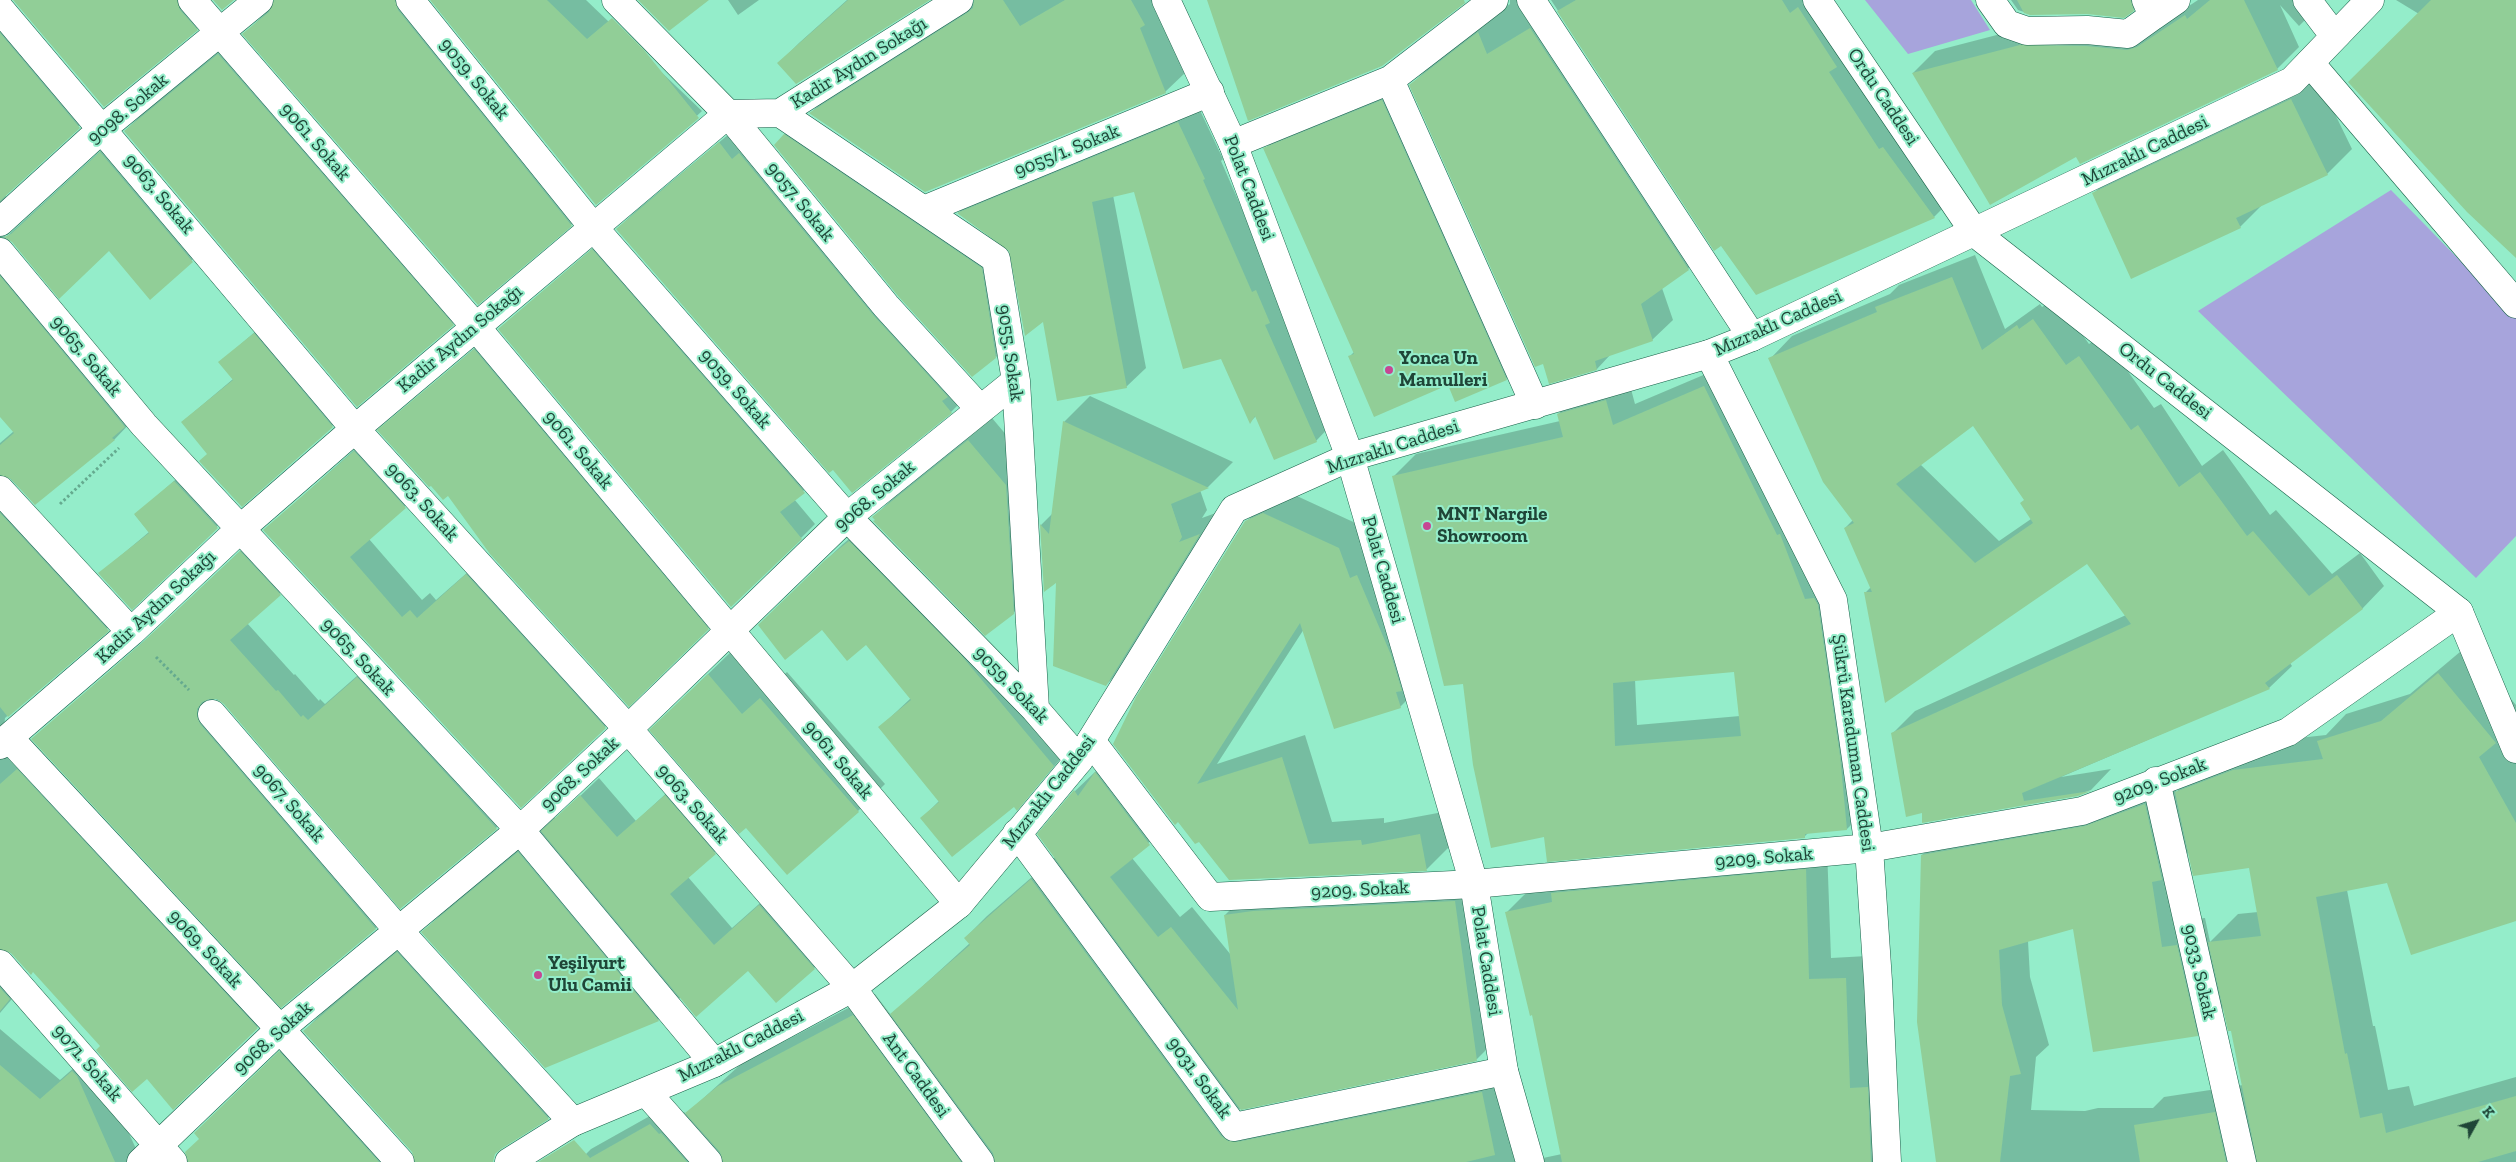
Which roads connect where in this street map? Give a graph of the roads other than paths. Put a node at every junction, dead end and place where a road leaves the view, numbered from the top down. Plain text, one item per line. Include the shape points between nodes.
1 (192, 0) edge
2 (259, 0) edge
3 (410, 0) edge
4 (616, 0) edge
5 (959, 0) edge
6 (1166, 0) edge
7 (1494, 0) edge
8 (1530, 0) edge
9 (1817, 0) edge
10 (1990, 0) edge
11 (2176, 0) edge
12 (2307, 0) edge
13 (2370, 0) edge
14 (2149, 8) edge
15 (0, 9) edge
16 (220, 33) junction
17 (2337, 34) junction
18 (2310, 63) junction
19 (1390, 80) junction
20 (1210, 92) junction
21 (780, 113) junction
22 (728, 114) junction
23 (103, 128) junction
24 (1233, 144) junction
25 (924, 210) junction
26 (0, 222) edge
27 (593, 227) junction
28 (1975, 233) junction
29 (0, 252) edge
30 (2516, 304) edge
31 (474, 326) junction
32 (1752, 337) junction
33 (1709, 354) junction
34 (1016, 382) junction
35 (1536, 405) junction
36 (980, 409) junction
37 (355, 428) junction
38 (1350, 457) junction
39 (0, 490) edge
40 (847, 517) junction
41 (239, 530) junction
42 (2459, 612) junction
43 (729, 630) junction
44 (131, 632) junction
45 (1035, 709) junction
46 (212, 714) road end
47 (628, 729) junction
48 (4, 741) edge
49 (2516, 749) edge
50 (1085, 750) junction
51 (2156, 781) junction
52 (520, 830) junction
53 (1017, 832) junction
54 (1869, 848) junction
55 (1474, 884) junction
56 (959, 904) junction
57 (399, 931) junction
58 (0, 964) edge
59 (852, 988) junction
60 (280, 1029) junction
61 (714, 1063) junction
62 (1504, 1071) junction
63 (647, 1093) junction
64 (573, 1122) junction
65 (158, 1156) edge
66 (515, 1160) edge
67 (400, 1162) edge
68 (708, 1162) edge
69 (980, 1162) edge
70 (1530, 1162) edge
71 (1887, 1162) edge
72 (2242, 1162) edge

1 - 16 street, 9061. Sokak
2 - 16 street, 9098. Sokak
3 - 27 street, 9059. Sokak
4 - 22 street, 9057. Sokak
5 - 21 street, Kadir Aydın Sokağı
6 - 20 street, Polat Caddesi
7 - 19 street
8 - 32 street
9 - 28 street, Ordu Caddesi
10 - 14 street via 2007,24 2028,31 2087,30 2128,34
11 - 14 street
12 - 17 street
13 - 17 street, Mızraklı Caddesi
15 - 23 street, 9063. Sokak
16 - 23 street, 9098. Sokak
16 - 31 street, 9061. Sokak
17 - 18 street, Mızraklı Caddesi
18 - 28 street, Mızraklı Caddesi via 2292,81
18 - 30 street
19 - 24 street
19 - 35 street
20 - 24 street, Polat Caddesi
20 - 25 street, 9055/1. Sokak
21 - 22 street, Kadir Aydın Sokağı
21 - 25 street, 9055. Sokak
22 - 27 street, Kadir Aydın Sokağı
22 - 36 street, 9057. Sokak via 886,306
23 - 26 street, 9098. Sokak
23 - 37 street, 9063. Sokak
24 - 38 street, Polat Caddesi
25 - 34 street, 9055. Sokak via 996,259
27 - 31 street, Kadir Aydın Sokağı
27 - 40 street, 9059. Sokak
28 - 32 street, Mızraklı Caddesi
28 - 42 street, Ordu Caddesi
29 - 41 street, 9065. Sokak via 144,425
31 - 37 street, Kadir Aydın Sokağı
31 - 43 street, 9061. Sokak
32 - 33 street, Mızraklı Caddesi
33 - 35 street, Mızraklı Caddesi
33 - 54 street, Şükrü Karaduman Caddesi via 1833,600
34 - 36 street, 9068. Sokak
34 - 45 street, 9055. Sokak
35 - 38 street, Mızraklı Caddesi
36 - 40 street, 9068. Sokak
37 - 41 street, Kadir Aydın Sokağı
37 - 47 street, 9063. Sokak
38 - 50 street, Mızraklı Caddesi via 1234,509
38 - 55 street, Polat Caddesi
39 - 44 street
40 - 43 street, 9068. Sokak
40 - 45 street, 9059. Sokak
41 - 44 street, Kadir Aydın Sokağı
41 - 52 street, 9065. Sokak
42 - 49 street, Ordu Caddesi
42 - 51 street, 9209. Sokak via 2288,732
43 - 47 street, 9068. Sokak
43 - 56 street, 9061. Sokak
44 - 48 street, Kadir Aydın Sokağı
45 - 50 street, 9059. Sokak
46 - 57 street, 9067. Sokak
47 - 52 street, 9068. Sokak
47 - 59 street, 9063. Sokak
48 - 60 street, 9069. Sokak
50 - 53 street, Mızraklı Caddesi
50 - 55 street, 9209. Sokak via 1210,897
51 - 54 street, 9209. Sokak via 2082,812
51 - 72 street, 9033. Sokak
52 - 57 street, 9068. Sokak
52 - 61 street, 9065. Sokak
53 - 56 street, Mızraklı Caddesi
53 - 62 street, 9031. Sokak via 1234,1127
54 - 55 street, 9209. Sokak
54 - 71 street, Şükrü Karaduman Caddesi
55 - 62 street, Polat Caddesi
56 - 59 street, Mızraklı Caddesi
57 - 60 street, 9068. Sokak
57 - 64 street, 9067. Sokak
58 - 65 street, 9071. Sokak
59 - 61 street, Mızraklı Caddesi
59 - 69 street, Ant Caddesi
60 - 65 street, 9068. Sokak
60 - 67 street, 9069. Sokak
61 - 63 street, Mızraklı Caddesi
62 - 70 street, Polat Caddesi
63 - 64 street, Mızraklı Caddesi
63 - 68 street
64 - 66 street, Mızraklı Caddesi

